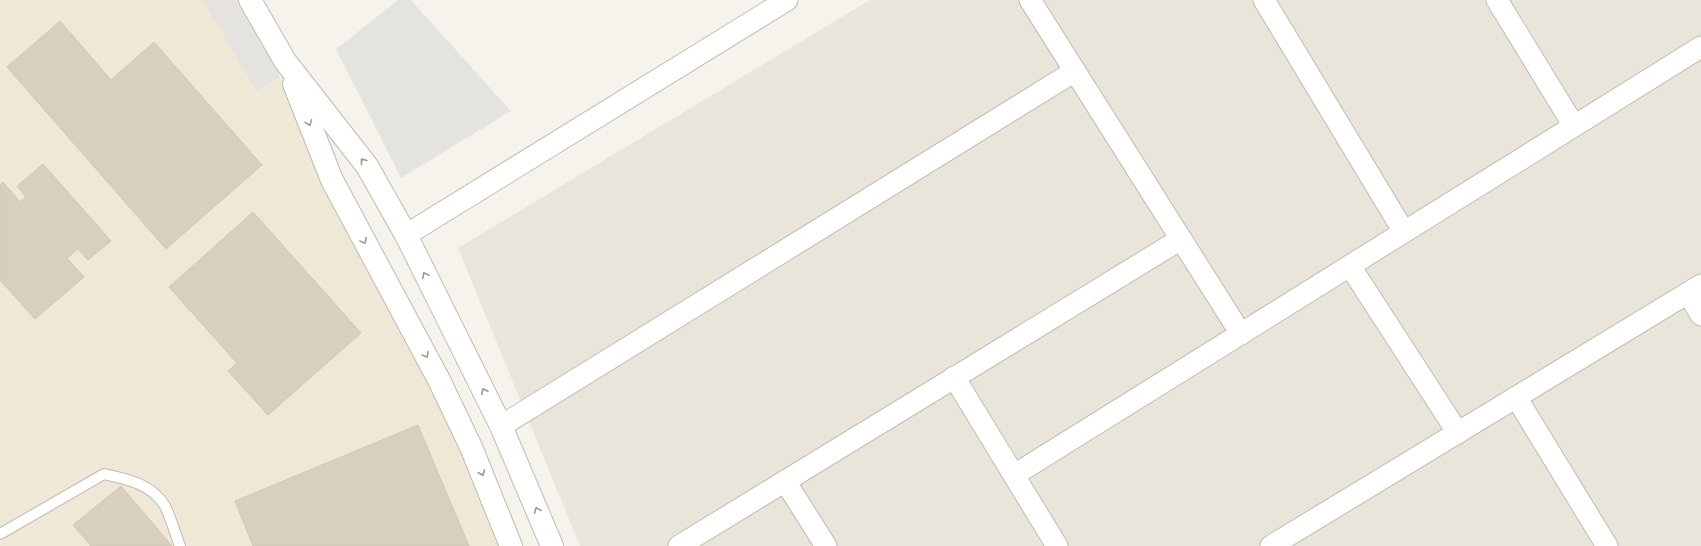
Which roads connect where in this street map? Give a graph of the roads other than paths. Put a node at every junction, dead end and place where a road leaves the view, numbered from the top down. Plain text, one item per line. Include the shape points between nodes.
1 (250, 0) edge
2 (787, 0) edge
3 (1030, 0) edge
4 (1264, 0) edge
5 (1497, 0) edge
6 (1701, 47) edge
7 (285, 61) junction
8 (1075, 71) junction
9 (1574, 126) junction
10 (1404, 232) junction
11 (406, 236) junction
12 (1182, 239) junction
13 (1350, 266) junction
14 (1694, 289) edge
15 (1701, 315) edge
16 (1241, 334) junction
17 (954, 378) junction
18 (1516, 397) junction
19 (501, 426) junction
20 (1458, 433) junction
21 (1014, 475) junction
22 (785, 481) junction
23 (0, 534) edge
24 (180, 546) edge
25 (512, 546) edge
26 (552, 546) edge
27 (679, 546) edge
28 (826, 546) edge
29 (1057, 546) edge
30 (1271, 546) edge
31 (1607, 546) edge

1 - 7 street
2 - 11 street
3 - 8 street
4 - 10 street
5 - 9 street
6 - 9 street
11 -> 7 street via 367,166
7 -> 25 street via 332,180 440,380
8 - 12 street
8 - 19 street
9 - 10 street
10 - 13 street
19 -> 11 street
12 - 16 street
12 - 17 street
13 - 16 street
13 - 20 street
14 - 15 street
14 - 18 street
16 - 21 street
17 - 21 street
17 - 22 street
18 - 20 street
18 - 31 street
26 -> 19 street
20 - 30 street
21 - 29 street
22 - 27 street
22 - 28 street
23 - 24 lane via 104,474 128,479 150,489 164,505

